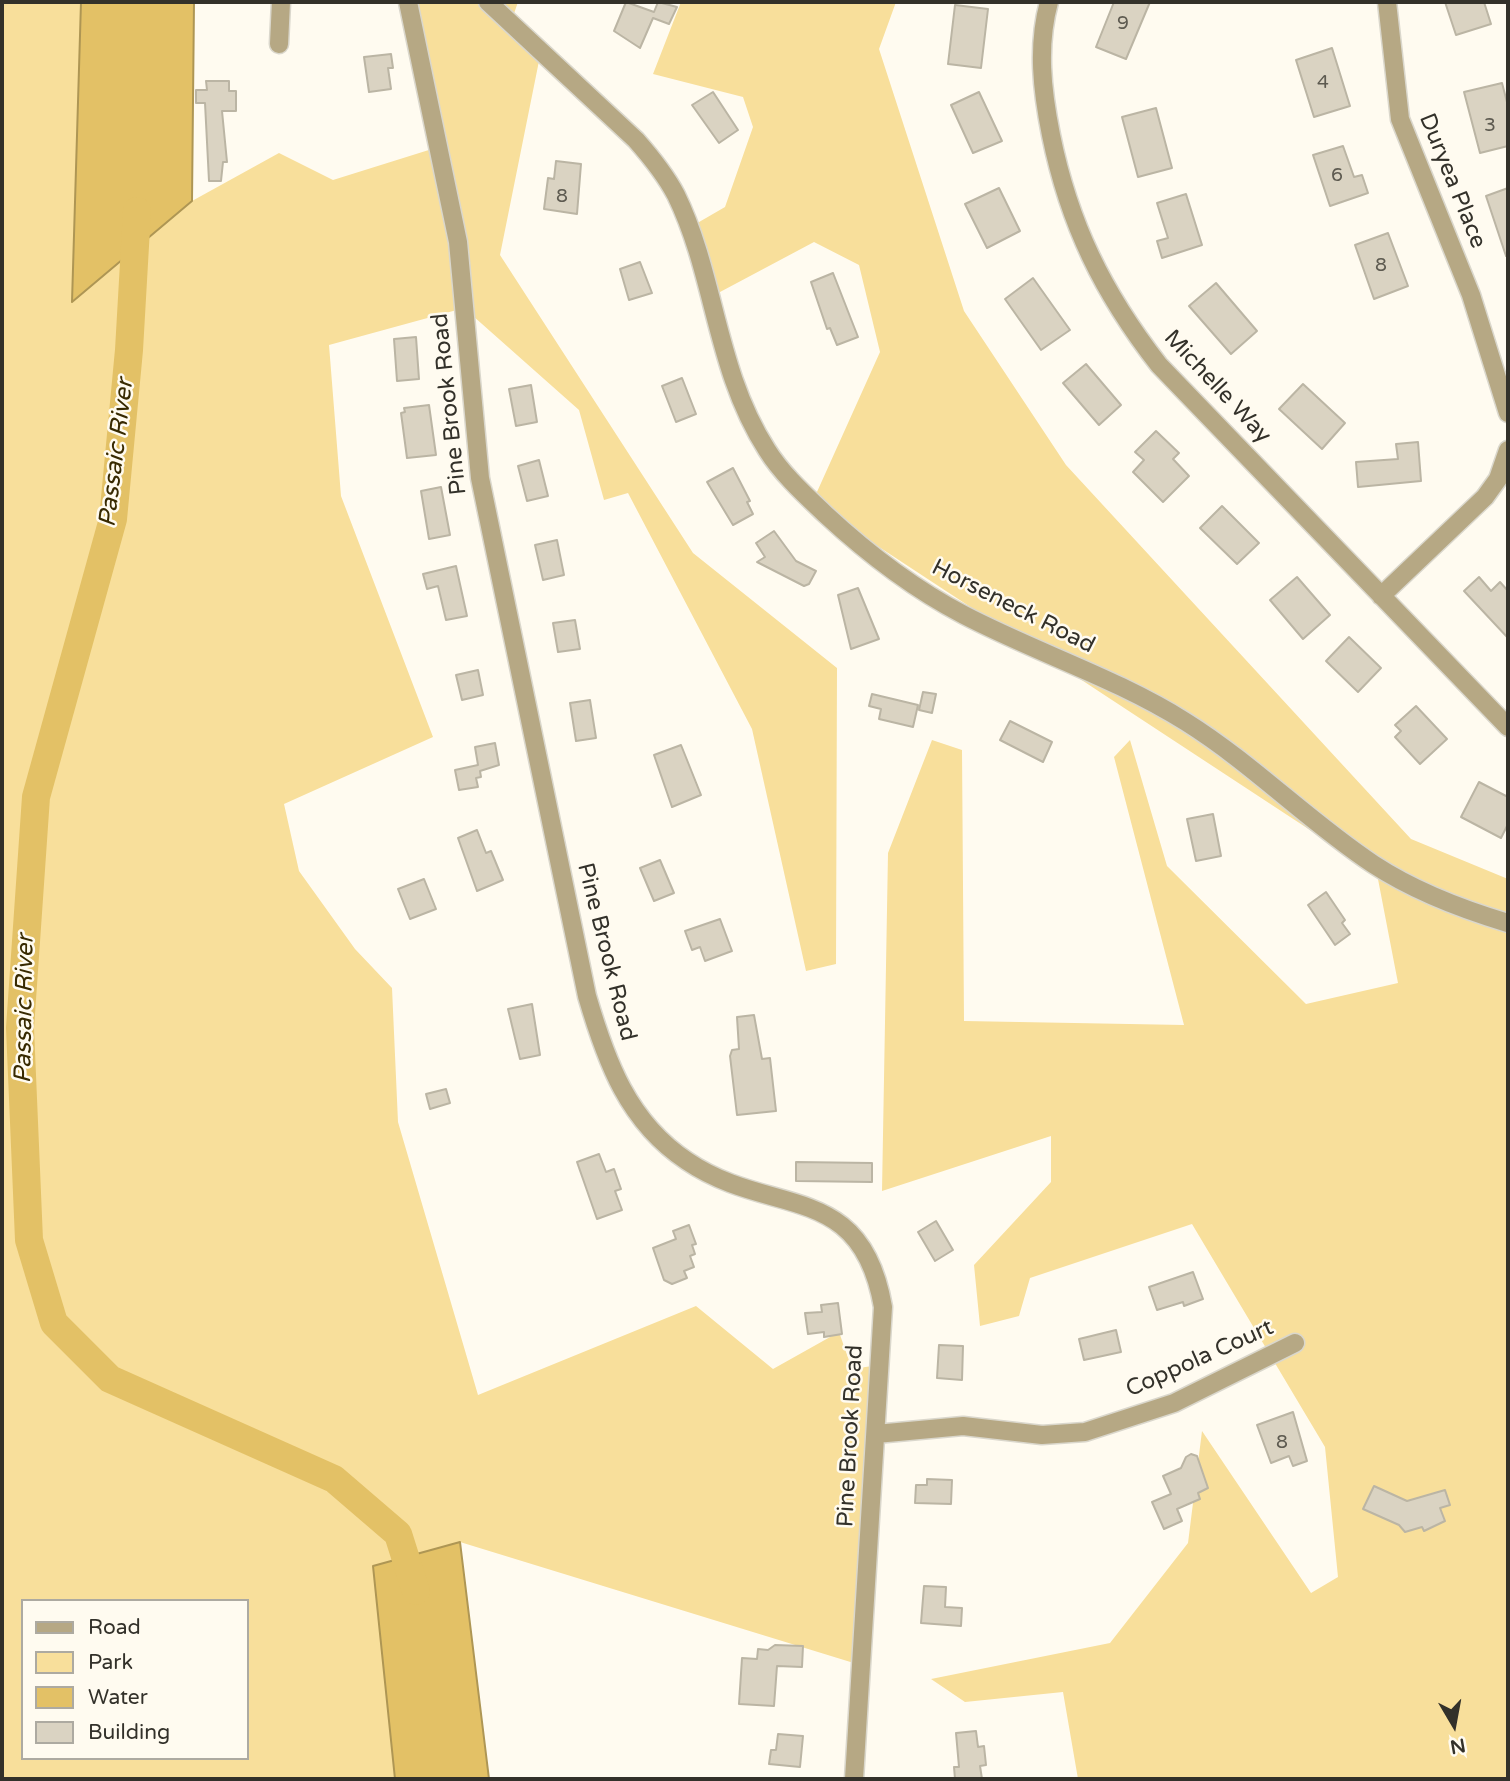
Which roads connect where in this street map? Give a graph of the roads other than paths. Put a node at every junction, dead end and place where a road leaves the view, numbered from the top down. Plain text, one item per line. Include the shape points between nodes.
1 (281, 2) edge
2 (408, 2) edge
3 (488, 2) edge
4 (1049, 2) edge
5 (1387, 2) edge
6 (279, 44) dead end
7 (1508, 413) edge
8 (1508, 450) edge
9 (1381, 596) junction
10 (1508, 727) edge
11 (1508, 922) edge
12 (1295, 1343) dead end
13 (876, 1434) junction
14 (854, 1779) edge

1 - 6 street
2 - 13 street, Pine Brook Road via 458,242 480,478 599,1038 625,1098 685,1160 724,1181 830,1217 863,1245 883,1307
3 - 11 street, Horseneck Road via 657,165 684,213 725,361 746,412 786,476 849,537 967,616 1184,720 1242,760 1347,846 1402,881 1431,896
4 - 9 street, Michelle Way via 1041,76 1059,178 1079,235 1109,293 1160,365
5 - 7 street, Duryea Place via 1400,119 1471,295
8 - 9 street via 1492,489
9 - 10 street, Michelle Way
12 - 13 street, Coppola Court via 1174,1403 1085,1432 1042,1434 964,1426
13 - 14 street, Pine Brook Road

